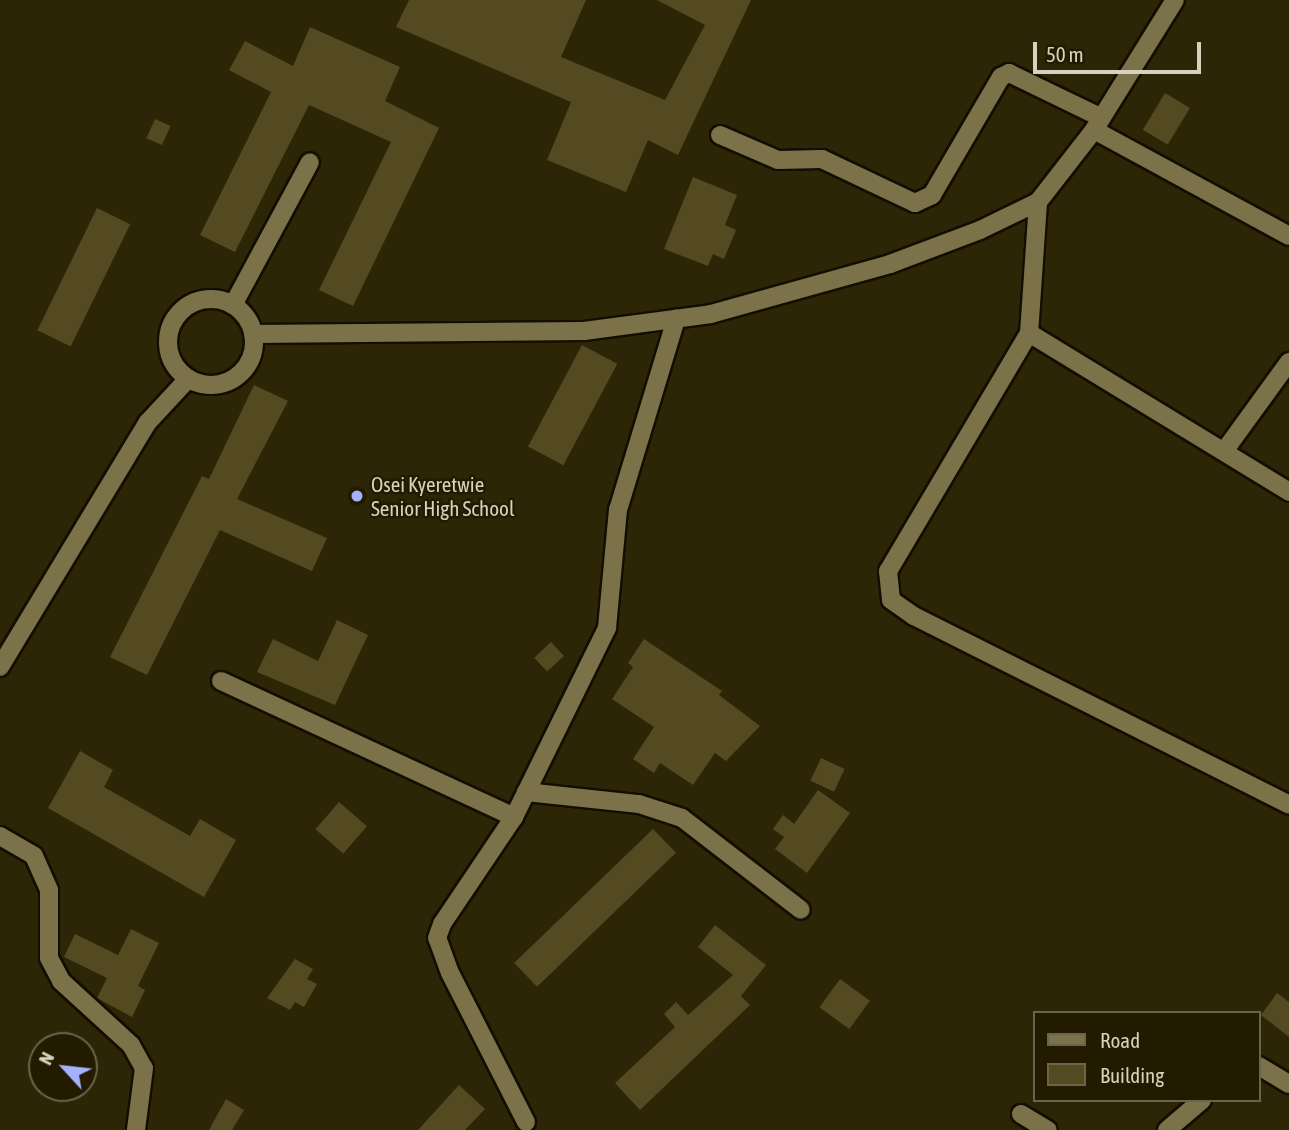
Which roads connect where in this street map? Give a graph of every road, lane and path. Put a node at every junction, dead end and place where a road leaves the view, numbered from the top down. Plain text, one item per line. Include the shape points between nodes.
1 (1175, 0) edge
2 (1098, 124) junction
3 (720, 135) dead end
4 (310, 162) dead end
5 (1038, 202) junction
6 (1289, 236) edge
7 (233, 304) junction
8 (676, 319) junction
9 (1029, 333) junction
10 (253, 334) junction
11 (1289, 362) edge
12 (188, 379) junction
13 (1225, 450) junction
14 (1289, 492) edge
15 (0, 667) edge
16 (221, 681) dead end
17 (526, 793) junction
18 (1289, 805) edge
19 (514, 817) junction
20 (0, 836) edge
21 (801, 910) dead end
22 (1261, 1067) edge
23 (1289, 1084) edge
24 (1200, 1102) edge
25 (1021, 1114) dead end
26 (526, 1122) dead end
27 (136, 1130) edge
28 (1048, 1130) edge
29 (1167, 1130) edge

1 - 2 street
2 - 3 street via 1009,73 1001,77 932,195 915,204 822,159 778,160
2 - 5 street
2 - 6 street
4 - 7 street
5 - 8 street via 890,264 711,314
5 - 9 street
7 - 10 street
7 - 12 street via 210,298 177,314 168,349 178,371
8 - 10 street via 584,331
8 - 17 street via 618,510 607,628
9 - 13 street
9 - 18 street via 888,571 891,600 914,616
10 - 12 street via 250,359 235,378 211,385
11 - 13 street
12 - 15 street via 148,422
13 - 14 street
16 - 19 street
17 - 19 street
17 - 21 street via 639,804 682,818
19 - 26 street via 442,924 438,938 450,973
20 - 27 street via 34,856 49,890 49,958 61,981 131,1045 144,1069
22 - 23 street
24 - 29 street
25 - 28 street

